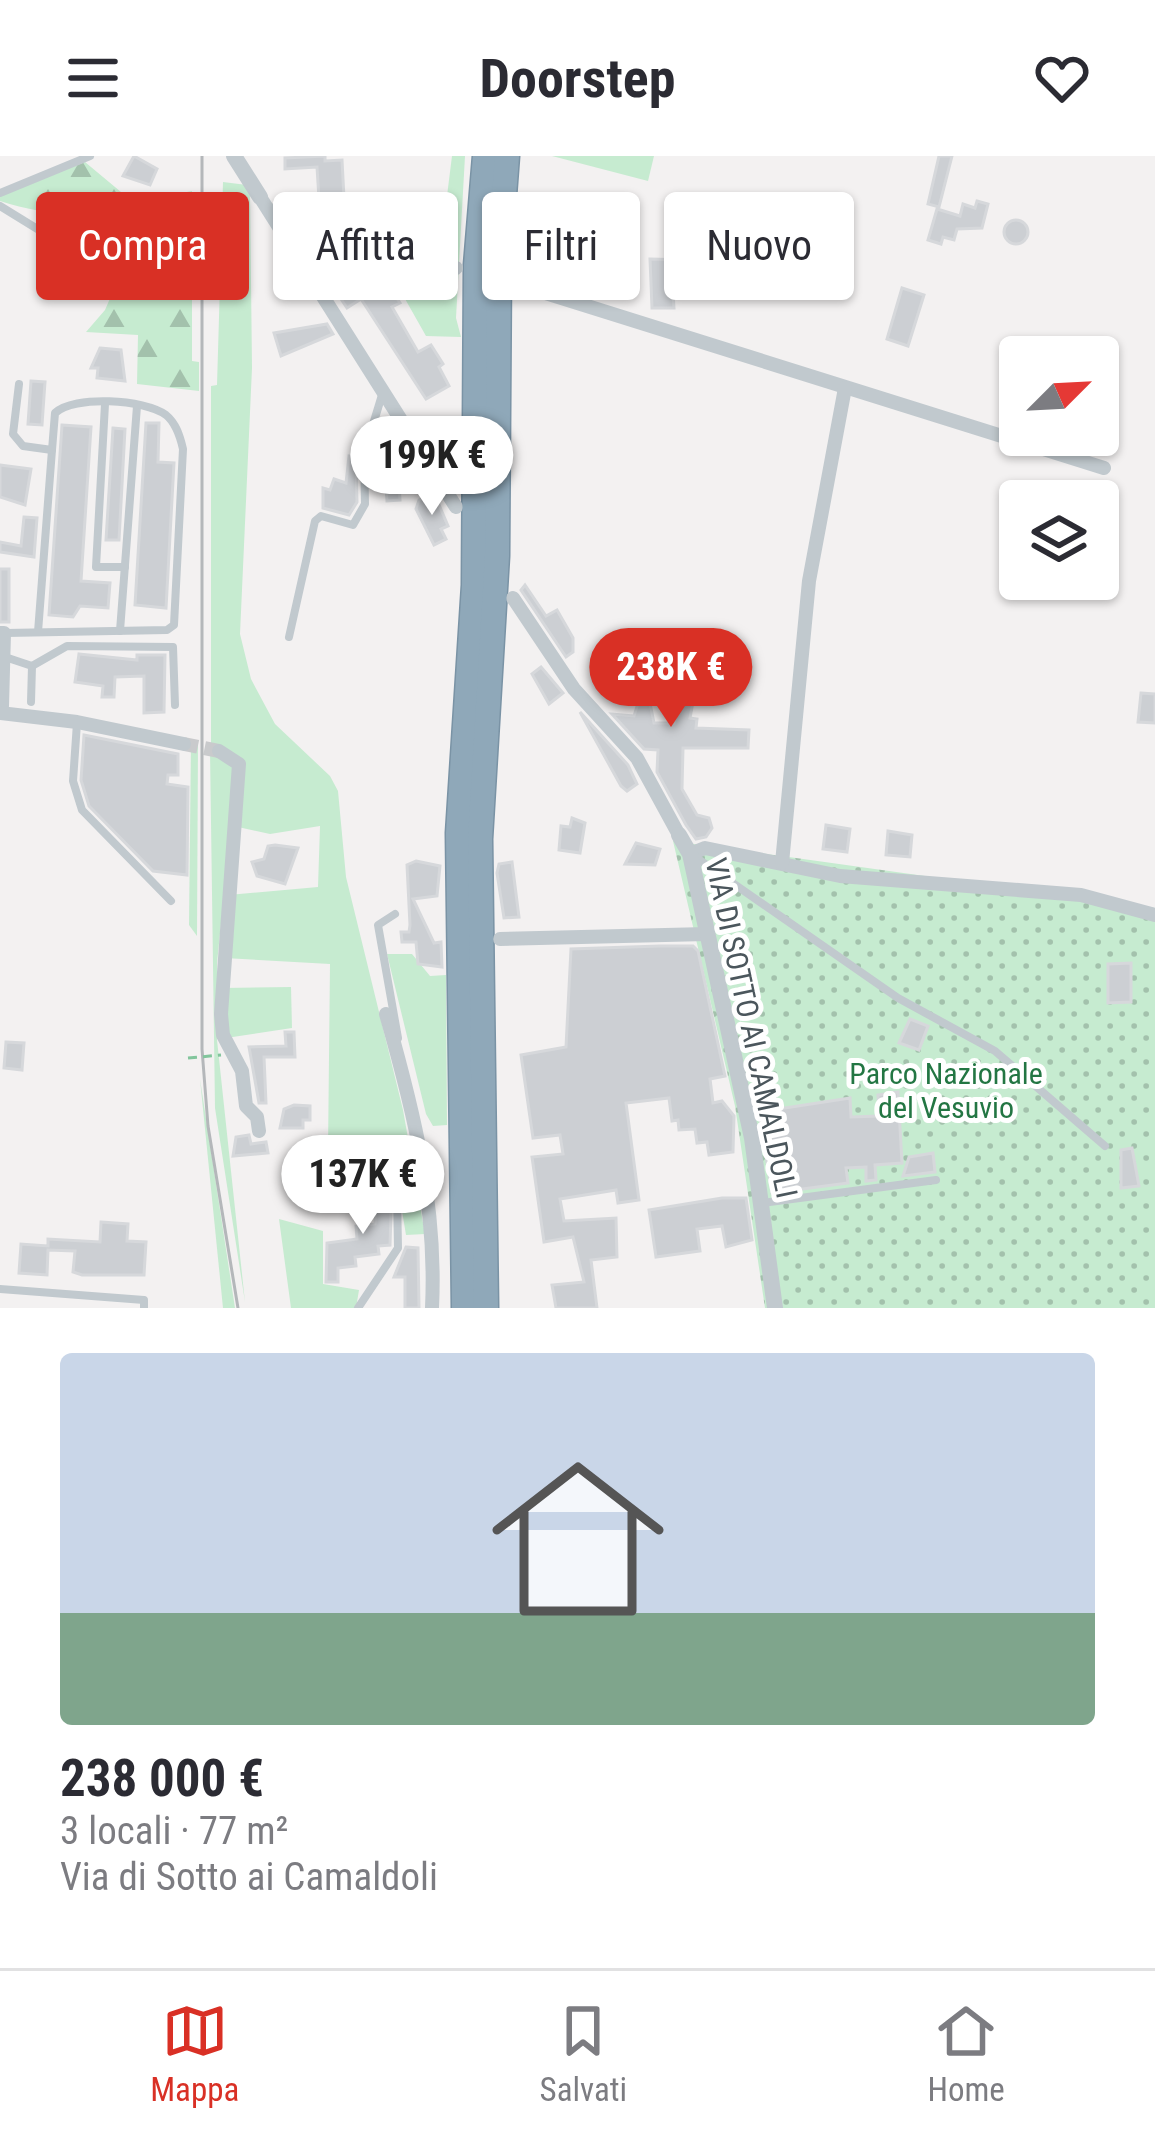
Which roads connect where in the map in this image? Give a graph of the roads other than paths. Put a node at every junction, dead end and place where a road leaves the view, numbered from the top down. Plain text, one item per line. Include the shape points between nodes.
1 (90, 156) edge
2 (234, 156) edge
3 (484, 156) edge
4 (507, 156) edge
5 (0, 193) edge
6 (264, 203) junction
7 (0, 206) edge
8 (273, 206) edge
9 (36, 228) edge
10 (567, 300) edge
11 (19, 384) dead end
12 (384, 388) junction
13 (845, 388) junction
14 (104, 404) junction
15 (137, 406) junction
16 (52, 450) junction
17 (1105, 468) dead end
18 (456, 507) dead end
19 (125, 567) junction
20 (513, 598) dead end
21 (120, 631) junction
22 (38, 632) junction
23 (2, 633) edge
24 (289, 637) dead end
25 (4, 657) junction
26 (32, 666) junction
27 (31, 703) dead end
28 (175, 705) dead end
29 (1, 710) edge
30 (77, 722) junction
31 (184, 744) tunnel mouth
32 (219, 751) dead end
33 (679, 836) joint
34 (690, 854) junction
35 (782, 863) junction
36 (171, 902) dead end
37 (395, 914) dead end
38 (1155, 915) edge
39 (707, 934) junction
40 (500, 939) dead end
41 (386, 1014) dead end
42 (399, 1058) junction
43 (260, 1131) dead end
44 (1105, 1146) dead end
45 (936, 1180) dead end
46 (397, 1194) dead end
47 (760, 1203) junction
48 (0, 1288) edge
49 (144, 1308) edge
50 (358, 1308) edge
51 (432, 1308) edge
52 (464, 1308) edge
53 (486, 1308) edge
54 (775, 1308) edge

1 - 5 lane
2 - 6 street
3 - 52 highway via 474,585 458,833
4 - 53 highway via 480,839
6 - 8 street
6 - 12 street
7 - 9 lane
10 - 13 street
11 - 16 lane via 13,434 22,446
12 - 18 street
12 - 24 lane via 364,454 365,504 353,525 315,521
13 - 17 street
13 - 35 street via 809,581
14 - 15 lane
14 - 16 lane via 64,404 55,413
14 - 19 lane via 96,567
15 - 19 lane
15 - 21 lane via 167,416 183,449 174,625
16 - 22 lane
19 - 21 lane
20 - 33 street, VIA DI SOTTO AI CAMALDOLI via 574,689 637,758
21 - 22 lane
22 - 23 lane
23 - 25 street
25 - 26 lane
25 - 29 street
26 - 27 lane
26 - 28 lane via 67,646 173,647
29 - 30 street
30 - 31 street
30 - 36 lane via 73,781 82,810
32 - 43 street via 239,764 220,1014
33 - 34 street, VIA DI SOTTO AI CAMALDOLI
34 - 35 street via 705,848
34 - 39 street, VIA DI SOTTO AI CAMALDOLI
34 - 44 lane via 898,998 995,1052
35 - 38 street via 840,876 1081,895
37 - 42 lane via 378,925
39 - 40 street
39 - 47 street, VIA DI SOTTO AI CAMALDOLI
41 - 42 street
42 - 51 street via 429,1198
45 - 47 lane
46 - 50 lane via 398,1248
47 - 54 street, VIA DI SOTTO AI CAMALDOLI
48 - 49 lane via 144,1300

